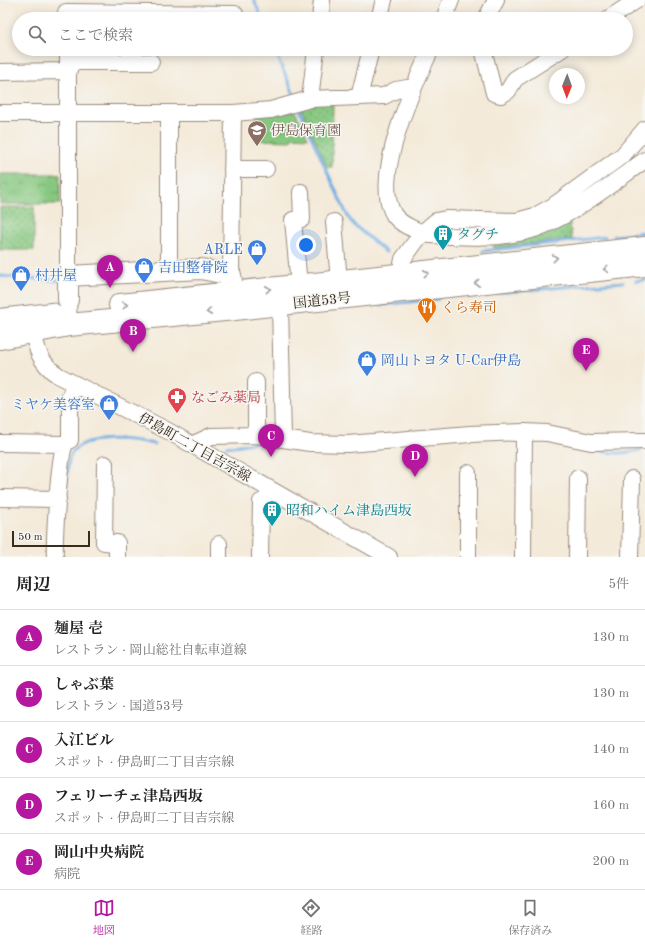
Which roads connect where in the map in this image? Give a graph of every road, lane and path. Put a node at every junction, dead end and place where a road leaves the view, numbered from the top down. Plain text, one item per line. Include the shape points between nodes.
1 (322, 0) edge
2 (384, 0) edge
3 (451, 0) edge
4 (496, 0) edge
5 (637, 0) edge
6 (65, 10) edge
7 (150, 12) edge
8 (321, 12) edge
9 (381, 12) edge
10 (447, 12) edge
11 (490, 12) edge
12 (619, 12) edge
13 (315, 56) edge
14 (369, 56) edge
15 (428, 56) edge
16 (485, 56) edge
17 (551, 56) edge
18 (68, 60) edge
19 (151, 62) dead end
20 (0, 72) edge
21 (413, 87) junction
22 (359, 97) junction
23 (310, 99) junction
24 (67, 112) junction
25 (0, 113) edge
26 (233, 113) junction
27 (169, 114) junction
28 (645, 129) edge
29 (645, 160) edge
30 (232, 169) junction
31 (266, 169) dead end
32 (301, 192) dead end
33 (334, 222) dead end
34 (422, 233) junction
35 (645, 248) edge
36 (645, 265) edge
37 (169, 270) junction
38 (68, 276) junction
39 (339, 282) junction
40 (403, 283) junction
41 (299, 286) junction
42 (233, 290) junction
43 (280, 304) junction
44 (69, 312) junction
45 (0, 320) edge
46 (32, 324) junction
47 (0, 338) edge
48 (256, 382) dead end
49 (74, 385) junction
50 (256, 435) junction
51 (524, 438) junction
52 (283, 439) junction
53 (645, 441) edge
54 (0, 443) edge
55 (65, 444) junction
56 (192, 445) junction
57 (105, 464) dead end
58 (468, 473) dead end
59 (578, 478) dead end
60 (632, 479) dead end
61 (270, 489) junction
62 (0, 498) edge
63 (58, 499) junction
64 (55, 557) edge
65 (117, 557) edge
66 (260, 557) edge
67 (389, 557) edge
68 (468, 557) edge
69 (523, 557) edge
70 (577, 557) edge
71 (630, 557) edge

1 - 8 street
2 - 9 street
3 - 10 street
4 - 11 street
5 - 12 street
6 - 7 street
13 - 23 street
14 - 22 street
15 - 21 street
16 - 17 street via 494,93 501,95 508,91 515,79
18 - 19 street
18 - 20 street
18 - 24 street
21 - 22 street via 396,90 384,96
21 - 34 street via 391,150 389,200 394,214 402,223
22 - 23 street
23 - 26 street via 271,110
24 - 25 street
24 - 27 street
24 - 38 street
26 - 27 street
26 - 30 street
27 - 37 street
28 - 34 street via 623,155 553,206 535,216 517,221 446,219 436,221
29 - 34 street via 564,215 540,227 496,236
30 - 31 street
30 - 42 street
32 - 41 street via 302,219 293,220
33 - 39 street
34 - 40 street via 403,259
40 -> 35 highway, 国道53号
36 -> 40 highway, 国道53号
37 - 38 main road
37 - 42 main road via 201,269
38 - 44 main road
39 - 40 highway, 国道53号
39 - 41 highway, 国道53号
40 - 43 highway, 国道53号
42 -> 41 highway, 国道53号
42 - 43 highway, 国道53号
42 - 44 highway, 国道53号
43 - 52 street
44 - 46 highway, 国道53号
45 - 46 highway, 国道53号
46 - 47 highway, 国道53号
46 - 49 street, 伊島町二丁目吉宗線 via 36,349 47,368
48 - 50 street
49 - 55 street via 70,396 70,440
49 - 56 street, 伊島町二丁目吉宗線 via 127,409
50 - 52 street
50 - 56 street via 211,436
51 - 52 street via 470,434 348,444
51 - 53 street via 547,433 591,442
51 - 69 street
54 - 55 street
55 - 63 street
56 - 61 street, 伊島町二丁目吉宗線
57 - 65 street via 104,542 117,543
58 - 68 street
59 - 70 street
60 - 71 street
61 - 66 street via 266,500 261,502
61 - 67 street, 伊島町二丁目吉宗線
62 - 63 street
63 - 64 street

